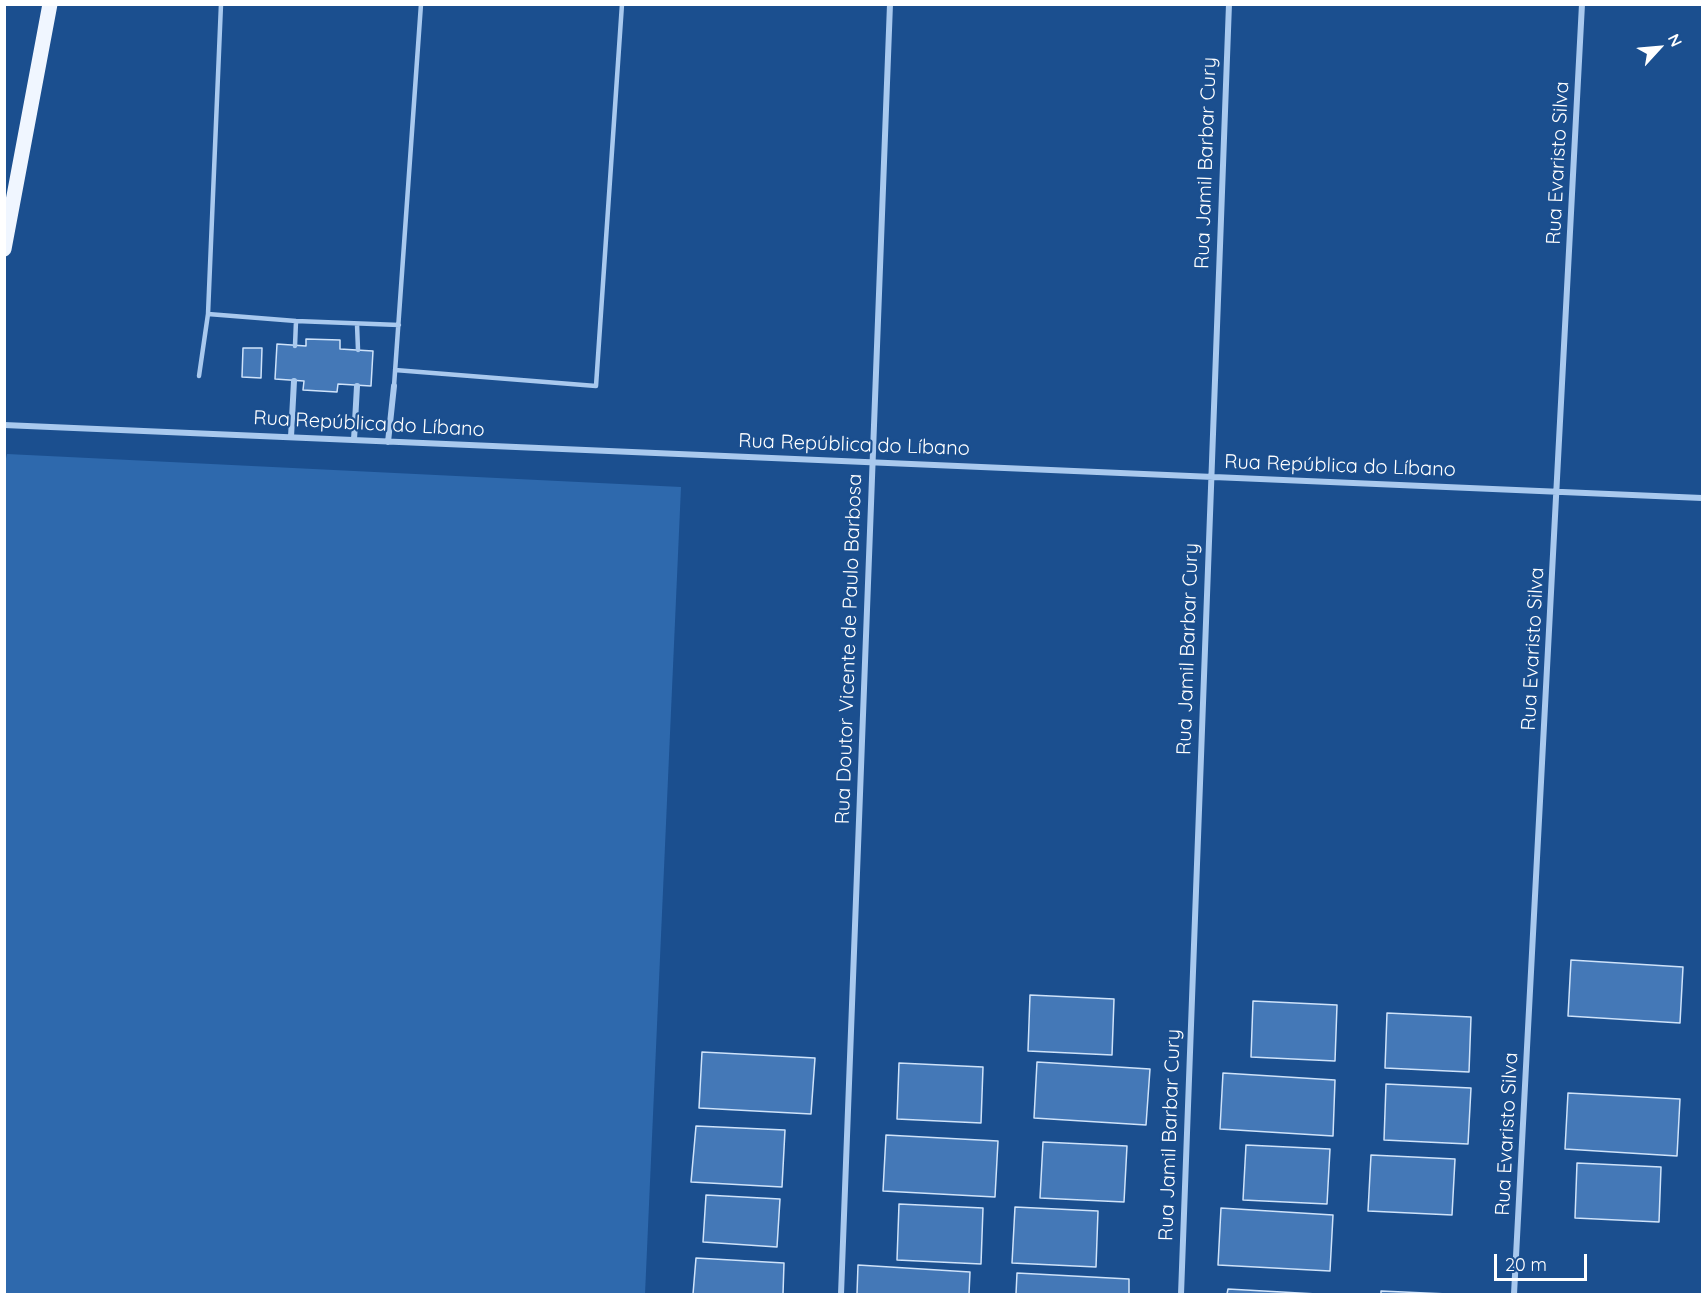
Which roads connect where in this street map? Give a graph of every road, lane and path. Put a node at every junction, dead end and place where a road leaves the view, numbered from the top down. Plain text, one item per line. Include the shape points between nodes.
1 (50, 4) edge
2 (221, 4) edge
3 (421, 4) edge
4 (622, 4) edge
5 (890, 4) edge
6 (1229, 4) edge
7 (1582, 4) edge
8 (4, 249) edge
9 (208, 314) junction
10 (296, 321) junction
11 (357, 324) junction
12 (399, 325) junction
13 (295, 345) dead end
14 (358, 350) dead end
15 (396, 370) junction
16 (199, 376) dead end
17 (294, 381) dead end
18 (357, 386) dead end
19 (394, 386) joint
20 (4, 425) edge
21 (291, 437) junction
22 (354, 440) junction
23 (388, 442) junction
24 (873, 463) junction
25 (1211, 477) junction
26 (1558, 492) junction
27 (1702, 498) edge
28 (841, 1294) edge
29 (1181, 1294) edge
30 (1514, 1294) edge

1 - 8 main road
2 - 9 lane
3 - 12 lane
4 - 15 lane via 596,386
5 - 24 street, Rua Doutor Vicente de Paulo Barbosa
6 - 25 street, Rua Jamil Barbar Cury
7 - 26 street, Rua Evaristo Silva
9 - 10 lane
9 - 16 lane
10 - 11 lane
10 - 13 lane
11 - 12 lane
11 - 14 lane
12 - 15 lane
15 - 19 lane
17 - 21 street
18 - 22 street
19 - 23 street
20 - 21 street, Rua República do Líbano
21 - 22 street, Rua República do Líbano
22 - 23 street, Rua República do Líbano
23 - 24 street, Rua República do Líbano
24 - 25 street, Rua República do Líbano
24 - 28 street, Rua Doutor Vicente de Paulo Barbosa
25 - 26 street, Rua República do Líbano
25 - 29 street, Rua Jamil Barbar Cury
26 - 27 street, Rua República do Líbano
26 - 30 street, Rua Evaristo Silva

